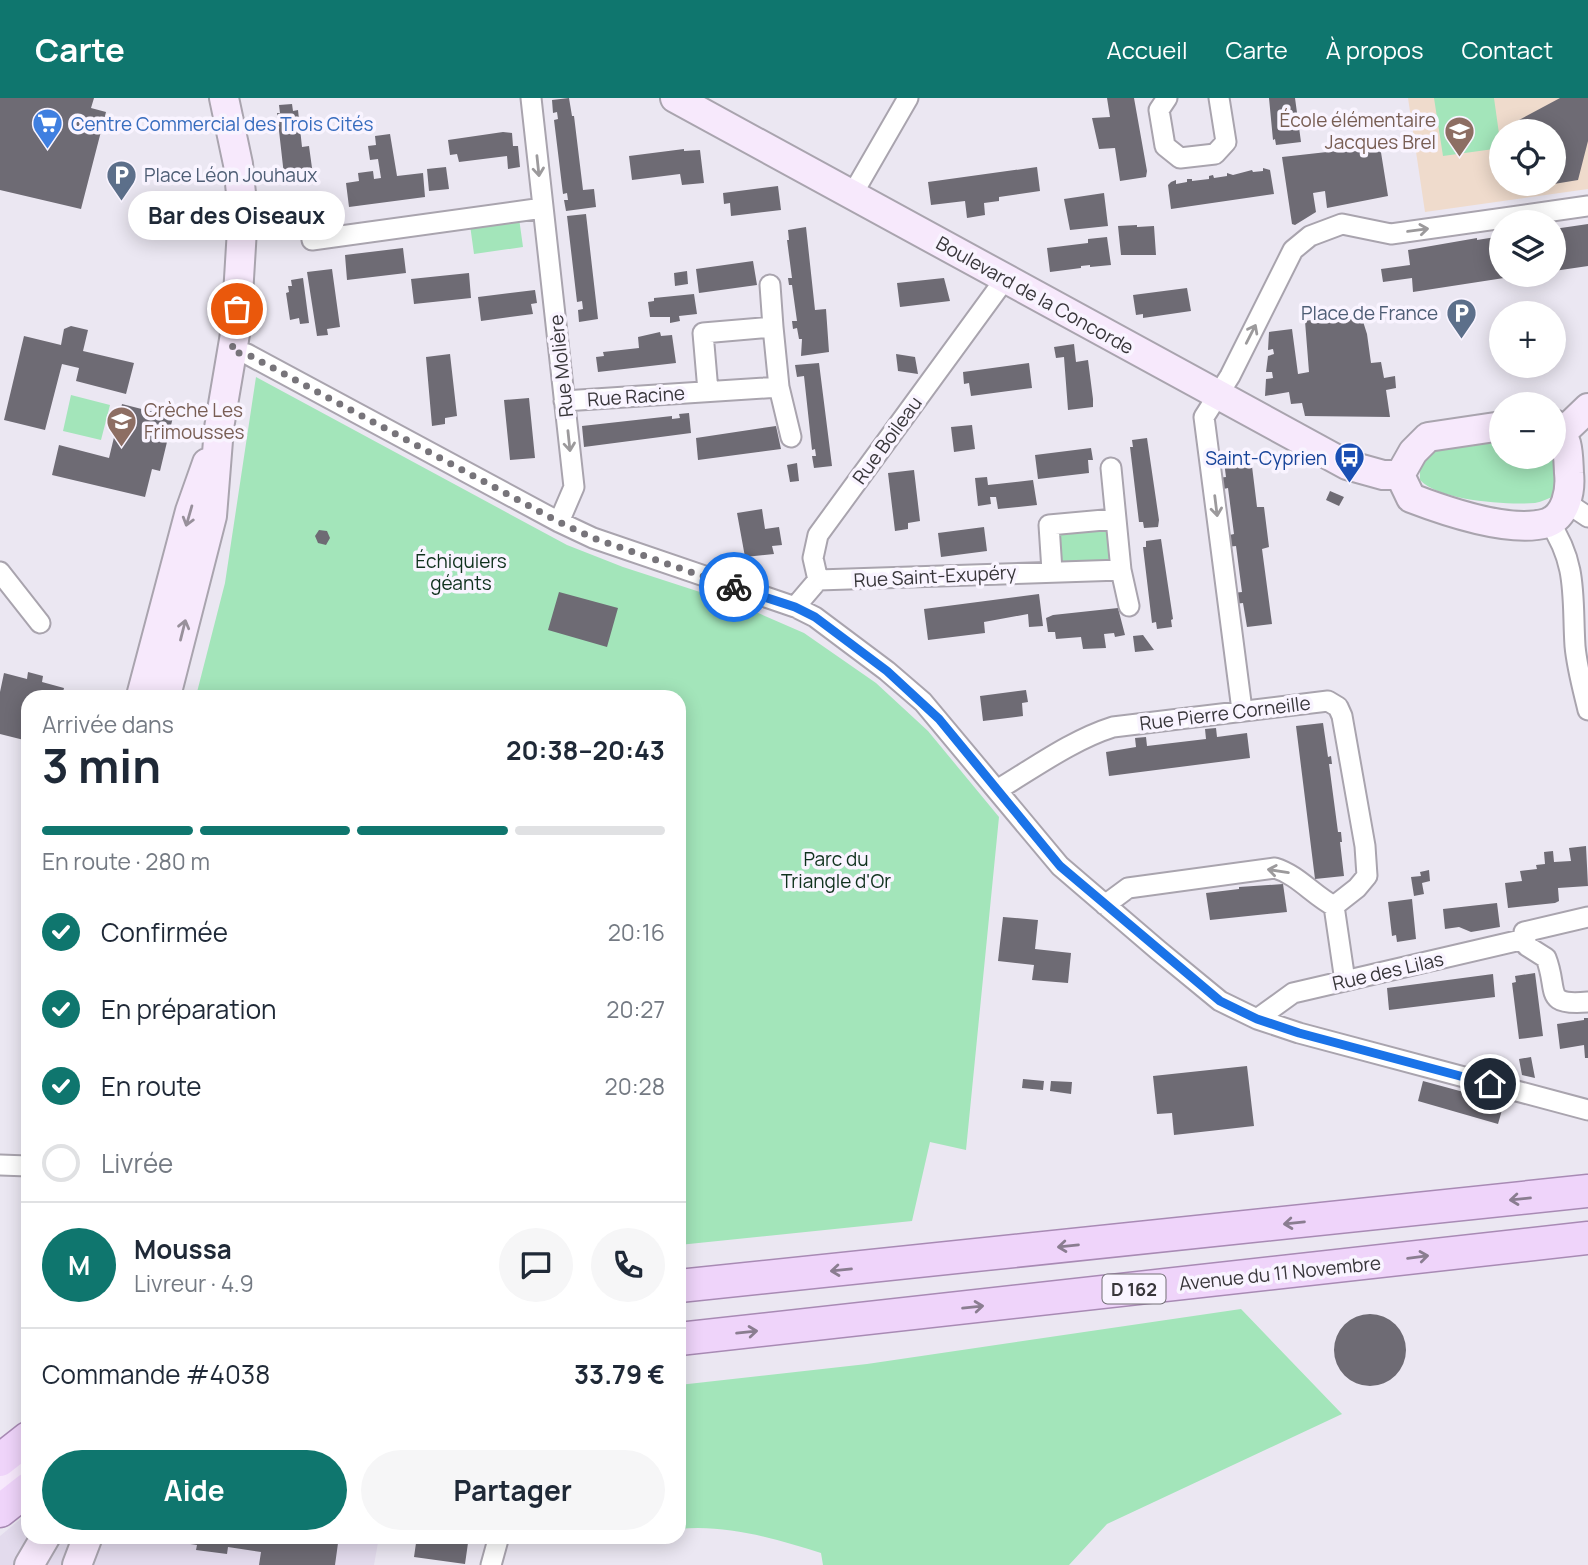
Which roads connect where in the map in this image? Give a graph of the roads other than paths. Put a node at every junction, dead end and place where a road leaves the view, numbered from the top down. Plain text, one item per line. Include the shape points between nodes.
1 (225, 98) edge
2 (531, 98) edge
3 (675, 98) edge
4 (908, 98) edge
5 (1167, 98) edge
6 (1219, 98) edge
7 (852, 195) junction
8 (1588, 206) edge
9 (542, 208) junction
10 (312, 240) dead end
11 (1004, 279) junction
12 (770, 285) dead end
13 (774, 327) junction
14 (232, 352) junction
15 (779, 387) junction
16 (708, 391) junction
17 (1219, 394) junction
18 (564, 401) junction
19 (1588, 408) edge
20 (1566, 423) edge
21 (1489, 426) edge
22 (219, 428) junction
23 (791, 437) dead end
24 (1566, 462) edge
25 (1111, 468) dead end
26 (1400, 475) junction
27 (1568, 514) edge
28 (1115, 519) junction
29 (559, 522) junction
30 (1121, 570) junction
31 (1052, 571) junction
32 (0, 572) edge
33 (818, 580) junction
34 (1129, 606) dead end
35 (795, 607) junction
36 (40, 624) dead end
37 (1584, 673) edge
38 (143, 690) edge
39 (168, 690) edge
40 (1242, 710) junction
41 (1588, 710) edge
42 (998, 790) junction
43 (1105, 905) junction
44 (1334, 906) junction
45 (1588, 917) edge
46 (1525, 939) junction
47 (1345, 981) junction
48 (1588, 1002) edge
49 (1257, 1019) junction
50 (1588, 1110) edge
51 (0, 1165) edge
52 (21, 1166) edge
53 (1588, 1191) edge
54 (1588, 1238) edge
55 (686, 1285) edge
56 (686, 1338) edge
57 (21, 1444) edge
58 (0, 1460) edge
59 (21, 1472) edge
60 (0, 1488) edge
61 (21, 1494) edge
62 (0, 1511) edge
63 (41, 1544) edge
64 (85, 1544) edge
65 (497, 1544) edge
66 (29, 1565) edge
67 (78, 1565) edge
68 (491, 1565) edge

1 - 14 street via 243,213
2 -> 9 street, Rue Molière
3 - 7 street, Boulevard de la Concorde
4 - 7 street
5 - 6 street via 1159,110 1165,146 1180,158 1215,154 1226,142
7 - 11 street, Boulevard de la Concorde
17 -> 8 street via 1293,250 1310,236 1342,224 1391,234
9 - 10 street
9 - 18 street, Rue Molière
11 - 17 street, Boulevard de la Concorde
11 - 33 street, Rue Boileau via 818,535 813,558
12 - 13 street
13 - 15 street
13 - 16 street, Rue Racine via 703,333
14 - 22 street
14 - 29 street via 247,354
15 - 16 street, Rue Racine
15 - 23 street
16 - 18 street, Rue Racine
17 - 26 street, Boulevard de la Concorde via 1347,465
17 -> 40 street via 1204,417
18 -> 29 street, Rue Molière via 574,487
19 - 20 street
21 - 26 street via 1460,426 1428,437
22 -> 38 street via 190,511
39 -> 22 street via 212,516
24 - 27 street
25 - 28 street
26 - 27 street via 1410,498 1438,509 1525,526
27 - 37 street via 1563,542 1571,566
28 - 30 street
28 - 31 street via 1049,525
29 - 35 street via 593,538
30 - 31 street, Rue Saint-Exupéry
30 - 34 street
31 - 33 street, Rue Saint-Exupéry
32 - 36 street
33 - 35 street
35 - 42 street via 815,617 923,702
37 - 41 street
40 - 42 street, Rue Pierre Corneille via 1096,732
40 - 44 street, Rue Pierre Corneille via 1328,701 1342,716 1367,876
42 - 43 street via 1060,866
44 -> 43 street via 1289,872 1275,868 1128,888
43 - 49 street via 1220,1001
44 - 47 street
45 - 46 street, Rue des Lilas via 1524,932
46 - 47 street, Rue des Lilas
46 - 48 street via 1527,946 1546,958 1560,1001
47 - 49 street, Rue des Lilas via 1293,993
49 - 50 street
51 - 52 street
53 -> 55 main road
56 -> 54 main road, Avenue du 11 Novembre / D 162
57 - 58 main road
59 - 60 street
61 - 62 main road
63 - 66 street
64 - 67 street
65 - 68 street

